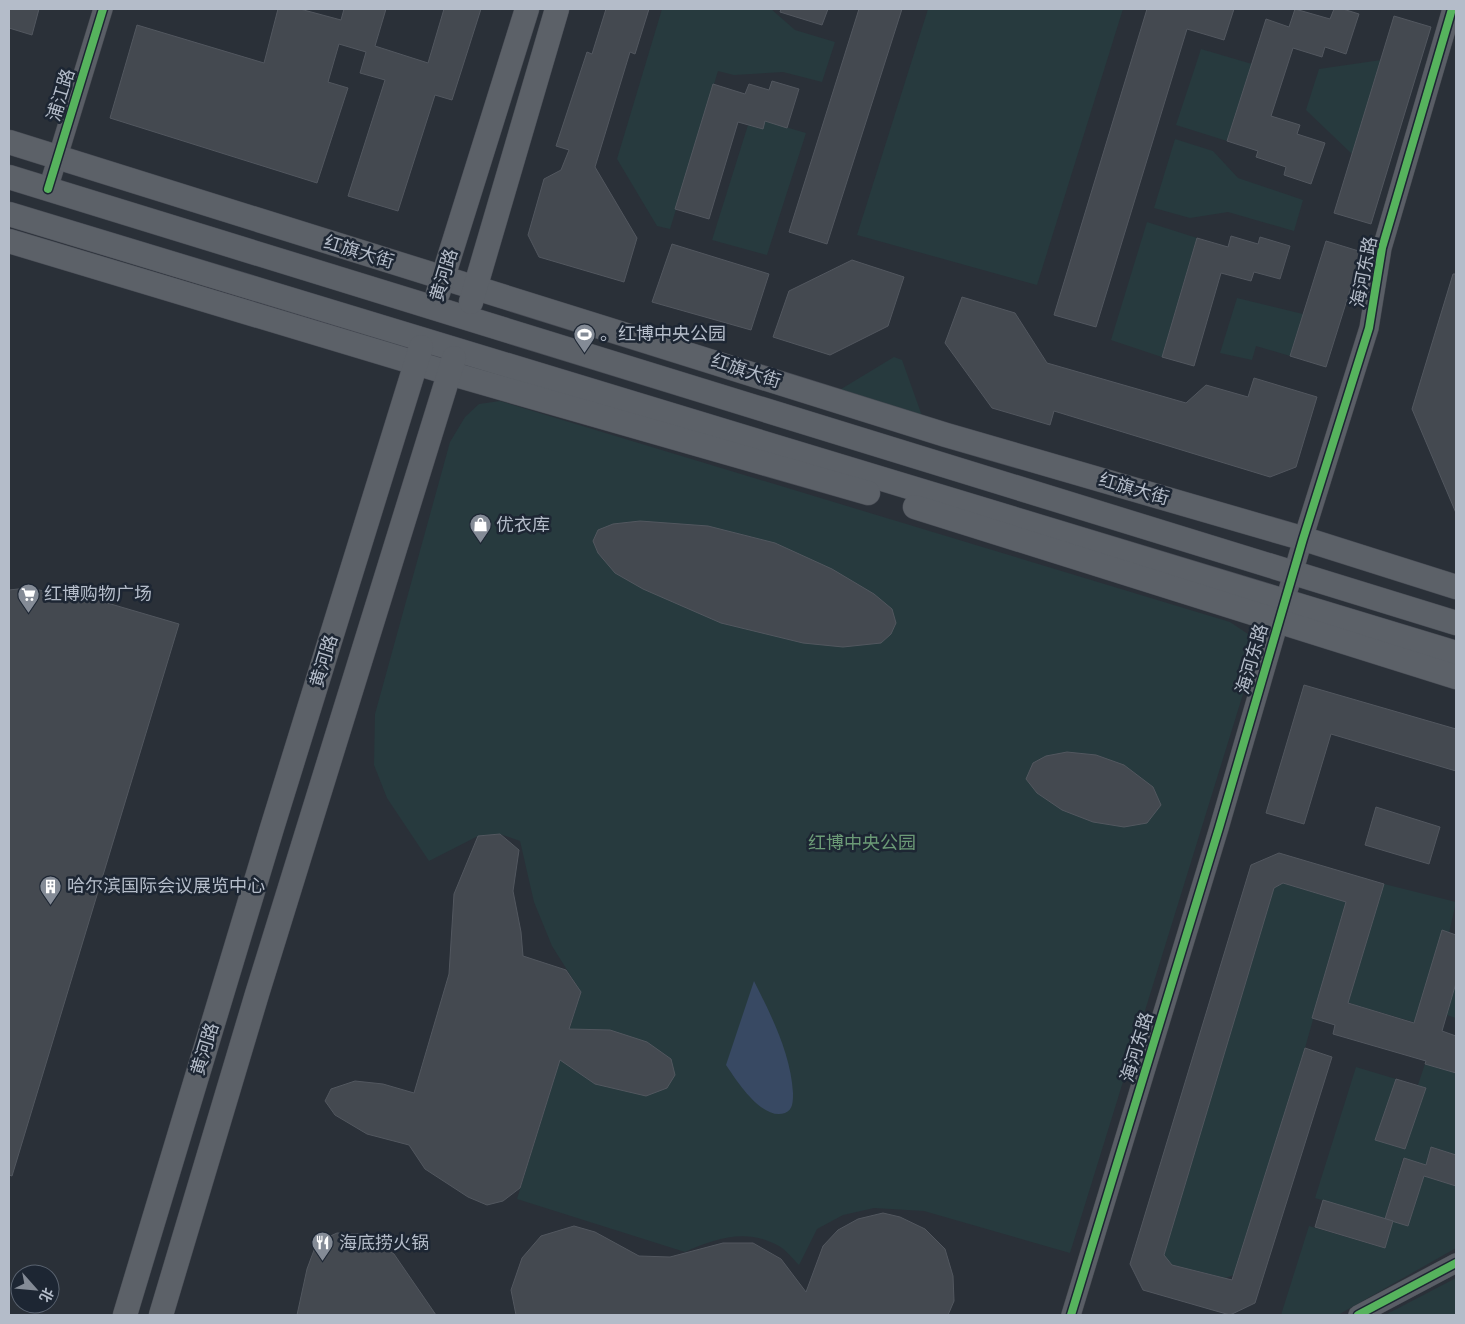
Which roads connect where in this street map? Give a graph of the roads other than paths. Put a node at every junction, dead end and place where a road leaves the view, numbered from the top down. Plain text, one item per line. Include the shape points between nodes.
1 (103, 9) edge
2 (527, 9) edge
3 (557, 9) edge
4 (1452, 9) edge
5 (9, 142) edge
6 (58, 157) junction
7 (9, 177) edge
8 (48, 189) junction
9 (9, 214) edge
10 (9, 241) edge
11 (443, 278) junction
12 (475, 288) junction
13 (433, 308) junction
14 (466, 318) junction
15 (420, 351) junction
16 (453, 362) junction
17 (1303, 539) junction
18 (1293, 574) junction
19 (1456, 587) edge
20 (1282, 612) junction
21 (1456, 622) edge
22 (1456, 653) edge
23 (1456, 677) edge
24 (1456, 1262) edge
25 (125, 1315) edge
26 (161, 1315) edge
27 (1071, 1315) edge
28 (1358, 1315) edge

1 - 6 street, 浦江路
2 - 11 main road, 黄河路
3 - 12 main road, 黄河路
4 - 17 street, 海河东路 via 1382,248 1368,328
5 - 6 main road, 红旗大街
6 - 8 street, 浦江路
6 - 11 main road, 红旗大街
7 - 8 main road, 红旗大街
8 - 13 main road, 红旗大街
9 - 15 main road
10 - 15 main road
11 - 12 main road, 红旗大街
11 - 13 main road, 黄河路
12 - 14 main road, 黄河路
12 - 17 main road, 红旗大街 via 946,435
13 - 14 main road, 红旗大街
13 - 15 main road, 黄河路
14 - 16 main road, 黄河路
14 - 18 main road, 红旗大街
15 - 16 main road
15 - 25 main road, 黄河路
16 - 20 main road via 882,497
16 - 26 main road, 黄河路
17 - 18 street, 海河东路
17 - 19 main road, 红旗大街
18 - 20 street, 海河东路
18 - 21 main road, 红旗大街
20 - 22 main road
20 - 23 main road
20 - 27 street, 海河东路
24 - 28 street

